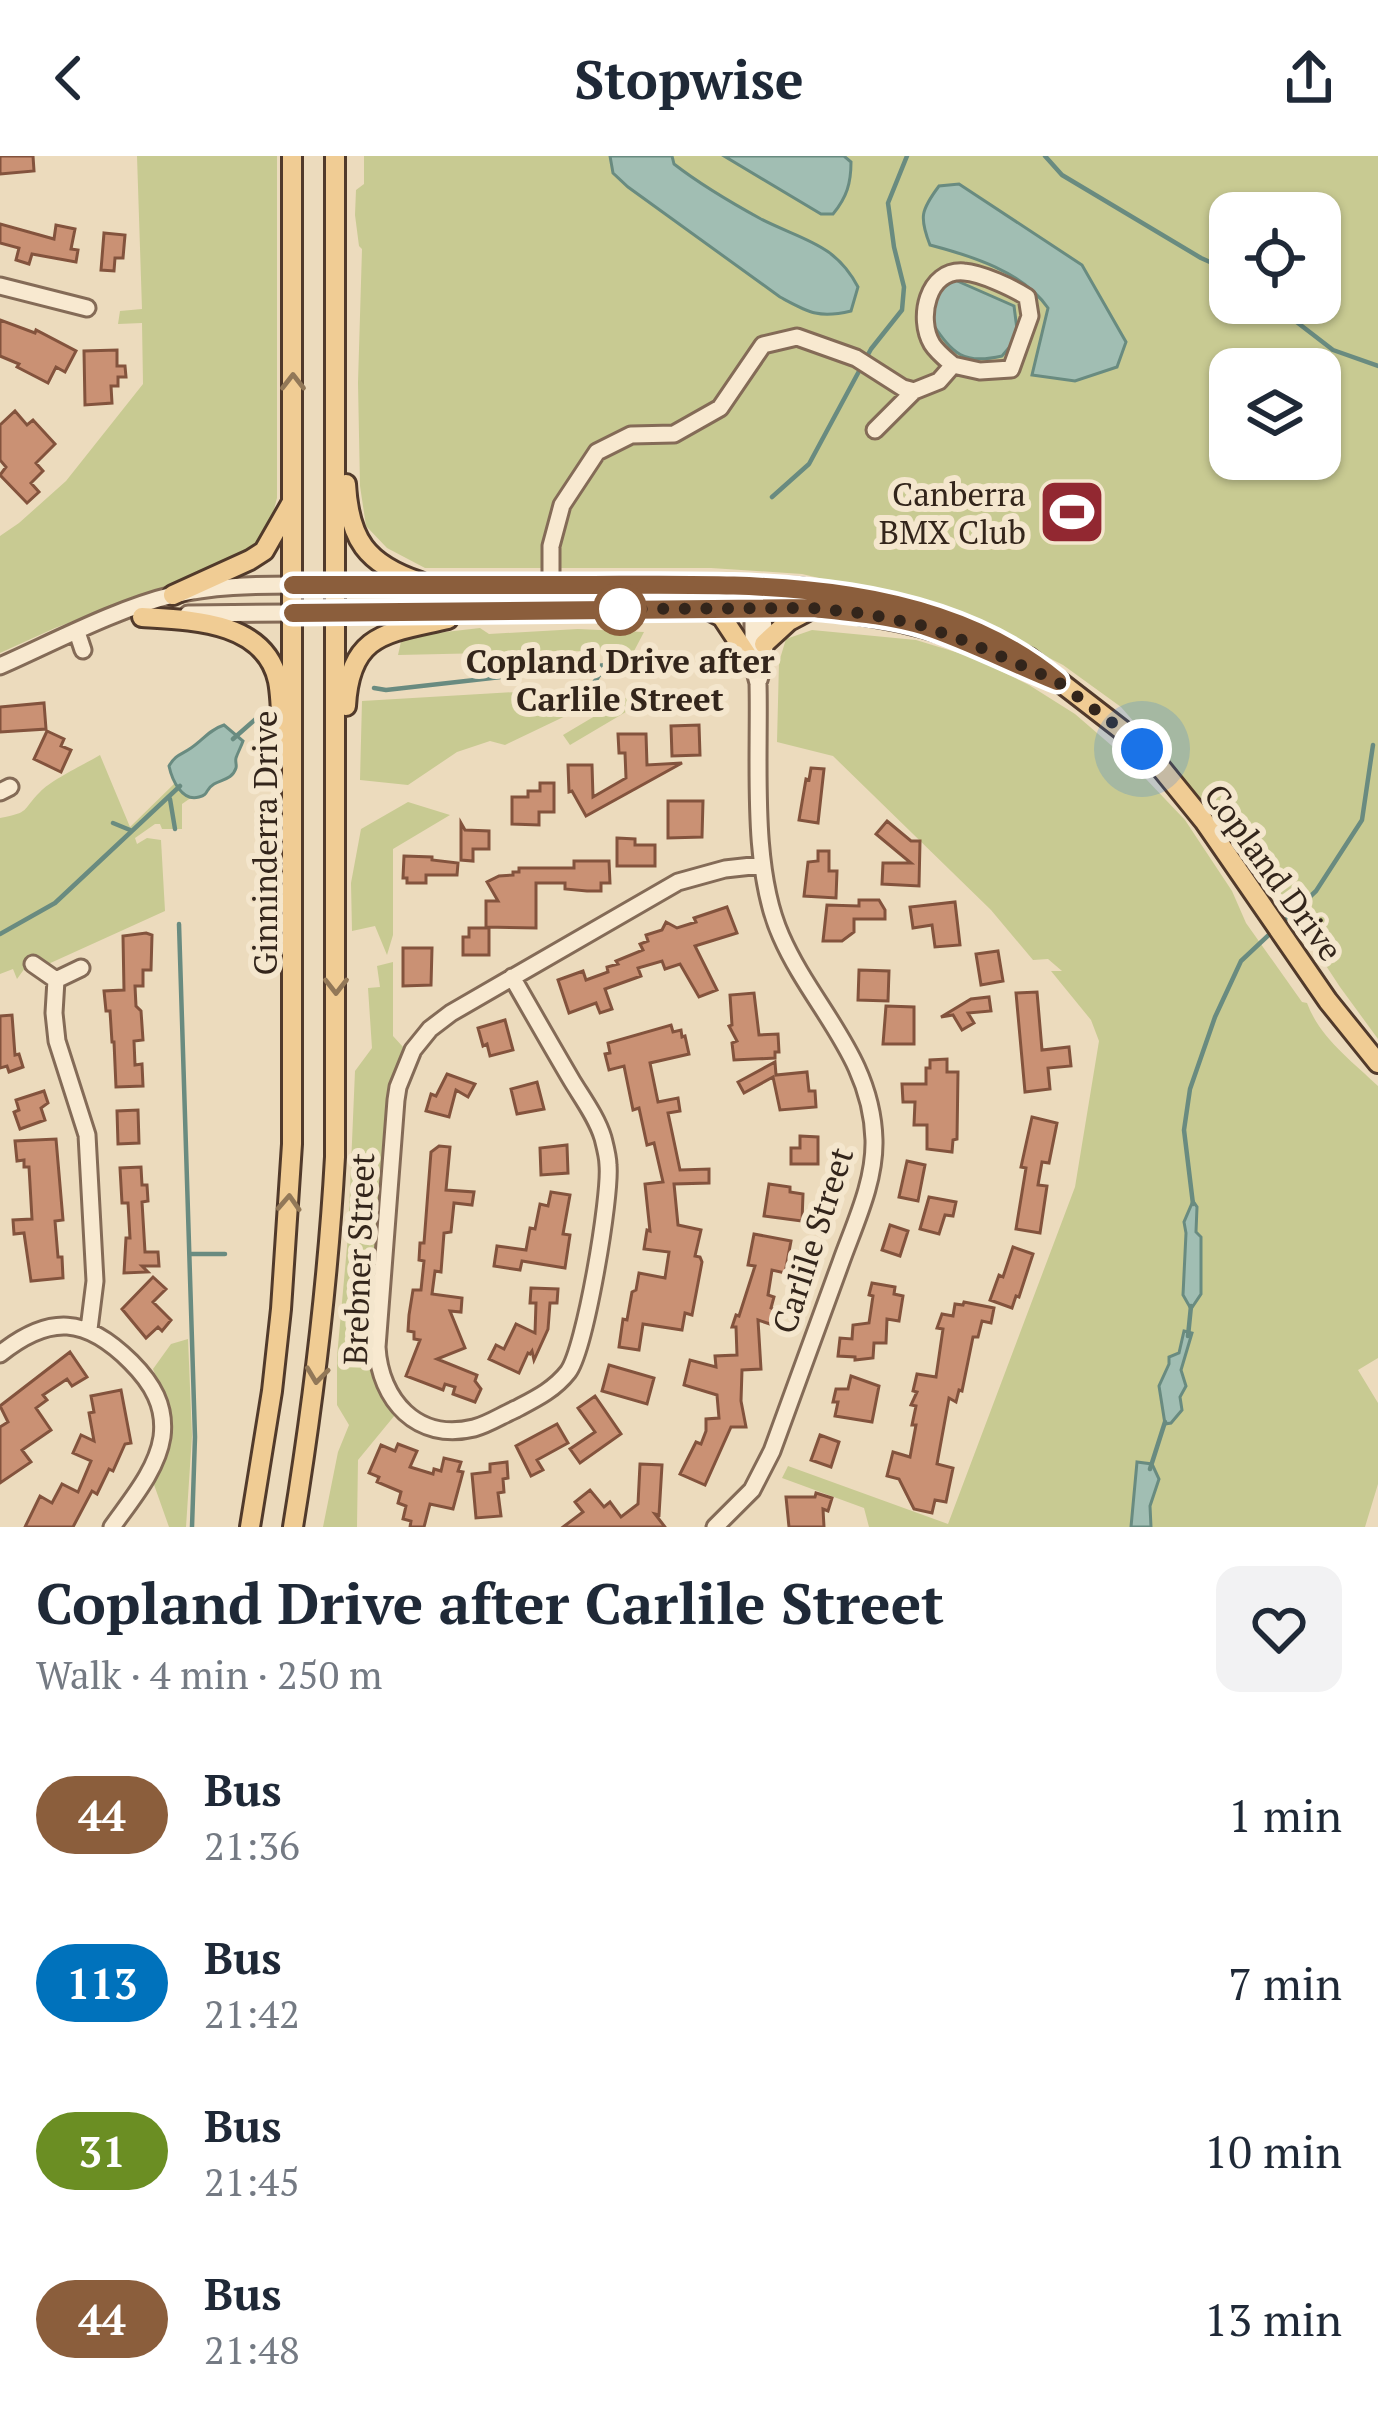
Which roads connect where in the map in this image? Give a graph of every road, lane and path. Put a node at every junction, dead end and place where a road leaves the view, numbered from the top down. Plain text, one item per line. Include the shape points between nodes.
1 (292, 156) edge
2 (334, 156) edge
3 (0, 286) edge
4 (87, 308) dead end
5 (953, 365) junction
6 (914, 391) junction
7 (334, 408) junction
8 (875, 430) dead end
9 (293, 499) junction
10 (293, 585) junction
11 (335, 585) junction
12 (431, 585) junction
13 (551, 585) junction
14 (754, 587) junction
15 (173, 595) junction
16 (703, 608) junction
17 (757, 608) junction
18 (816, 609) junction
19 (482, 612) junction
20 (293, 613) junction
21 (335, 613) junction
22 (142, 616) junction
23 (85, 629) junction
24 (764, 644) junction
25 (83, 650) dead end
26 (1026, 663) junction
27 (0, 666) edge
28 (756, 674) junction
29 (289, 785) junction
30 (338, 785) junction
31 (761, 865) junction
32 (33, 964) dead end
33 (81, 968) dead end
34 (512, 977) junction
35 (56, 980) junction
36 (1378, 1063) edge
37 (89, 1329) junction
38 (0, 1354) edge
39 (722, 1525) edge
40 (112, 1527) edge
41 (250, 1527) edge
42 (293, 1527) edge

9 -> 1 main road, Ginninderra Drive
2 - 7 main road
3 - 4 street
5 - 5 street via 1012,368 1030,316 1027,296 963,272 933,285 923,321
5 - 6 street
6 - 8 street
6 - 13 street via 797,337 764,345 720,408 674,434 631,435 597,452 562,505
7 - 11 main road
7 - 12 main road via 356,538 391,569
9 - 10 main road, Ginninderra Drive
9 - 15 main road via 264,551
10 - 11 main road, Copland Drive
10 - 15 street
10 - 20 main road, Ginninderra Drive
11 - 12 main road, Copland Drive
11 - 21 main road
12 - 13 main road, Copland Drive
13 - 14 main road, Copland Drive
14 - 17 street, Carlile Street
14 - 26 main road, Copland Drive via 893,604 968,628
15 - 23 street
16 - 17 main road, Copland Drive
16 - 19 main road, Copland Drive
16 - 28 main road via 722,617
17 - 18 main road, Copland Drive
17 - 24 street, Carlile Street
17 - 28 street, Carlile Street
18 - 24 main road
18 - 26 main road, Copland Drive via 920,625
19 - 21 main road, Copland Drive
19 - 30 main road via 397,630 362,651 348,677
20 - 21 main road, Copland Drive
20 - 22 street
20 - 29 main road, Ginninderra Drive
21 - 30 main road
22 - 23 street
22 - 29 main road via 198,621 262,651 278,683
23 - 25 street
23 - 27 street
24 - 28 street, Carlile Street
26 - 36 main road, Copland Drive via 1122,730 1161,768
28 - 31 street, Carlile Street
41 -> 29 main road, Ginninderra Drive via 288,1229 295,1060
30 -> 42 main road via 330,1240
31 - 34 street, Brebner Street via 679,881
31 - 39 street, Carlile Street via 781,936 864,1080 875,1146 865,1196 772,1451
32 - 35 street
33 - 35 street
34 - 34 street, Brebner Street via 430,1029 398,1087 378,1369 407,1415 447,1430 501,1416 572,1368 607,1191 599,1128
35 - 37 street via 57,1041 87,1136 95,1281
37 - 38 street via 45,1328
37 - 40 street via 147,1378 163,1420 154,1463

